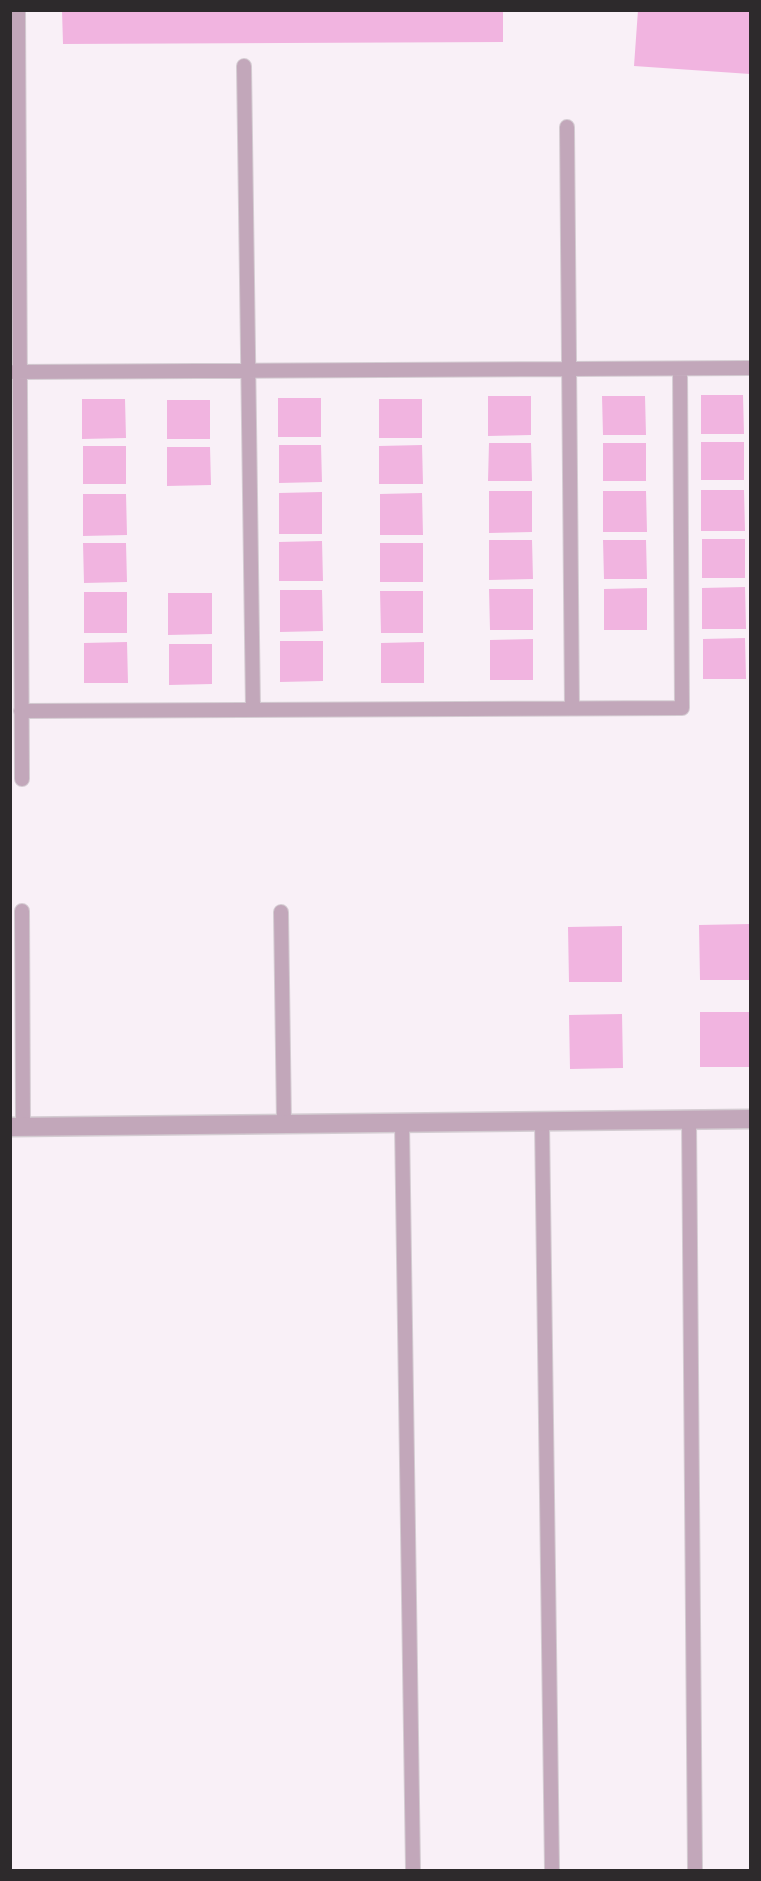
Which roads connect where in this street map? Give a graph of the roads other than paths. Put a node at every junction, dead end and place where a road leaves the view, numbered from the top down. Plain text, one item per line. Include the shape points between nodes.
1 (18, 10) edge
2 (244, 66) dead end
3 (567, 127) dead end
4 (750, 368) edge
5 (569, 369) junction
6 (680, 369) junction
7 (249, 371) junction
8 (15, 372) edge
9 (572, 708) junction
10 (253, 710) junction
11 (21, 711) junction
12 (21, 779) dead end
13 (22, 911) dead end
14 (281, 912) dead end
15 (689, 1119) junction
16 (750, 1119) edge
17 (542, 1121) junction
18 (402, 1123) junction
19 (284, 1124) junction
20 (17, 1127) edge
21 (413, 1870) edge
22 (552, 1870) edge
23 (695, 1870) edge

1 - 8 lane
2 - 7 lane
3 - 5 lane
4 - 6 lane
5 - 6 lane
5 - 7 lane
5 - 9 lane
6 - 9 lane via 682,708
7 - 8 lane
7 - 10 lane
8 - 11 lane
9 - 10 lane
10 - 11 lane
11 - 12 lane
13 - 20 lane
14 - 19 lane
15 - 16 street
15 - 17 street
15 - 23 lane
17 - 18 street
17 - 22 lane
18 - 19 street
18 - 21 lane
19 - 20 street

